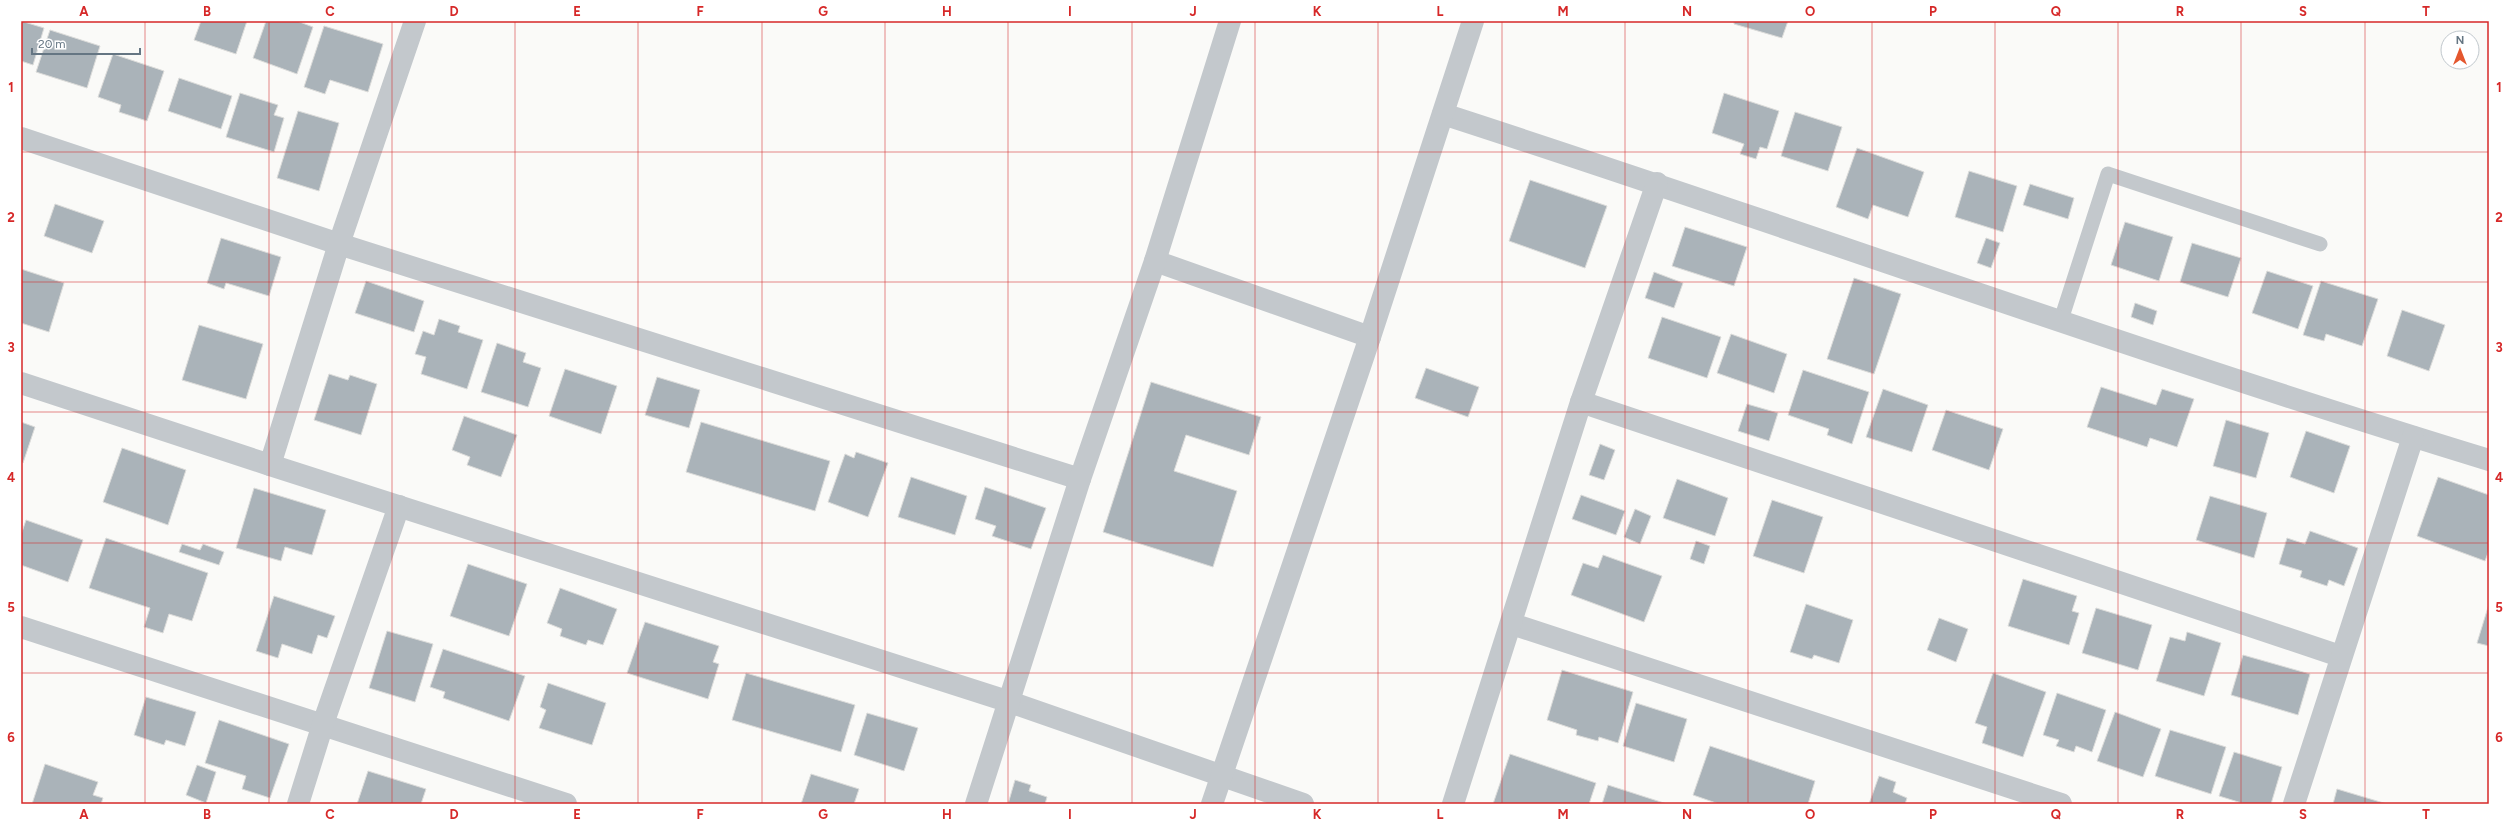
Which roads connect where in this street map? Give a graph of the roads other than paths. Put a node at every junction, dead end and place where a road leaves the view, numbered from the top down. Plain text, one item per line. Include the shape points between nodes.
1 (415, 21) edge
2 (1230, 21) edge
3 (1473, 21) edge
4 (1443, 114) junction
5 (21, 138) edge
6 (1657, 183) junction
7 (339, 244) junction
8 (2320, 244) dead end
9 (1155, 261) junction
10 (2060, 323) junction
11 (1370, 337) junction
12 (21, 383) edge
13 (1581, 402) junction
14 (2413, 437) junction
15 (2489, 460) edge
16 (270, 465) junction
17 (1080, 479) junction
18 (399, 506) junction
19 (1512, 624) junction
20 (21, 627) edge
21 (2340, 656) junction
22 (1010, 702) junction
23 (323, 724) junction
24 (1221, 776) junction
25 (298, 804) edge
26 (566, 804) edge
27 (976, 804) edge
28 (1212, 804) edge
29 (1303, 804) edge
30 (1453, 804) edge
31 (2060, 804) edge
32 (2294, 804) edge

1 - 7 street
2 - 9 street
3 - 4 street
4 - 6 street
4 - 11 street
5 - 7 street
6 - 10 street
6 - 13 street
7 - 16 street
7 - 17 street
8 - 10 lane via 2108,174
9 - 11 street
9 - 17 street
10 - 14 street
11 - 24 street
12 - 16 street
13 - 19 street
13 - 21 street
14 - 15 street
14 - 21 street
16 - 18 street
17 - 22 street
18 - 22 street
18 - 23 street
19 - 30 street
19 - 31 street
20 - 23 street
21 - 32 street
22 - 24 street
22 - 27 street
23 - 25 street
23 - 26 street
24 - 28 street
24 - 29 street

